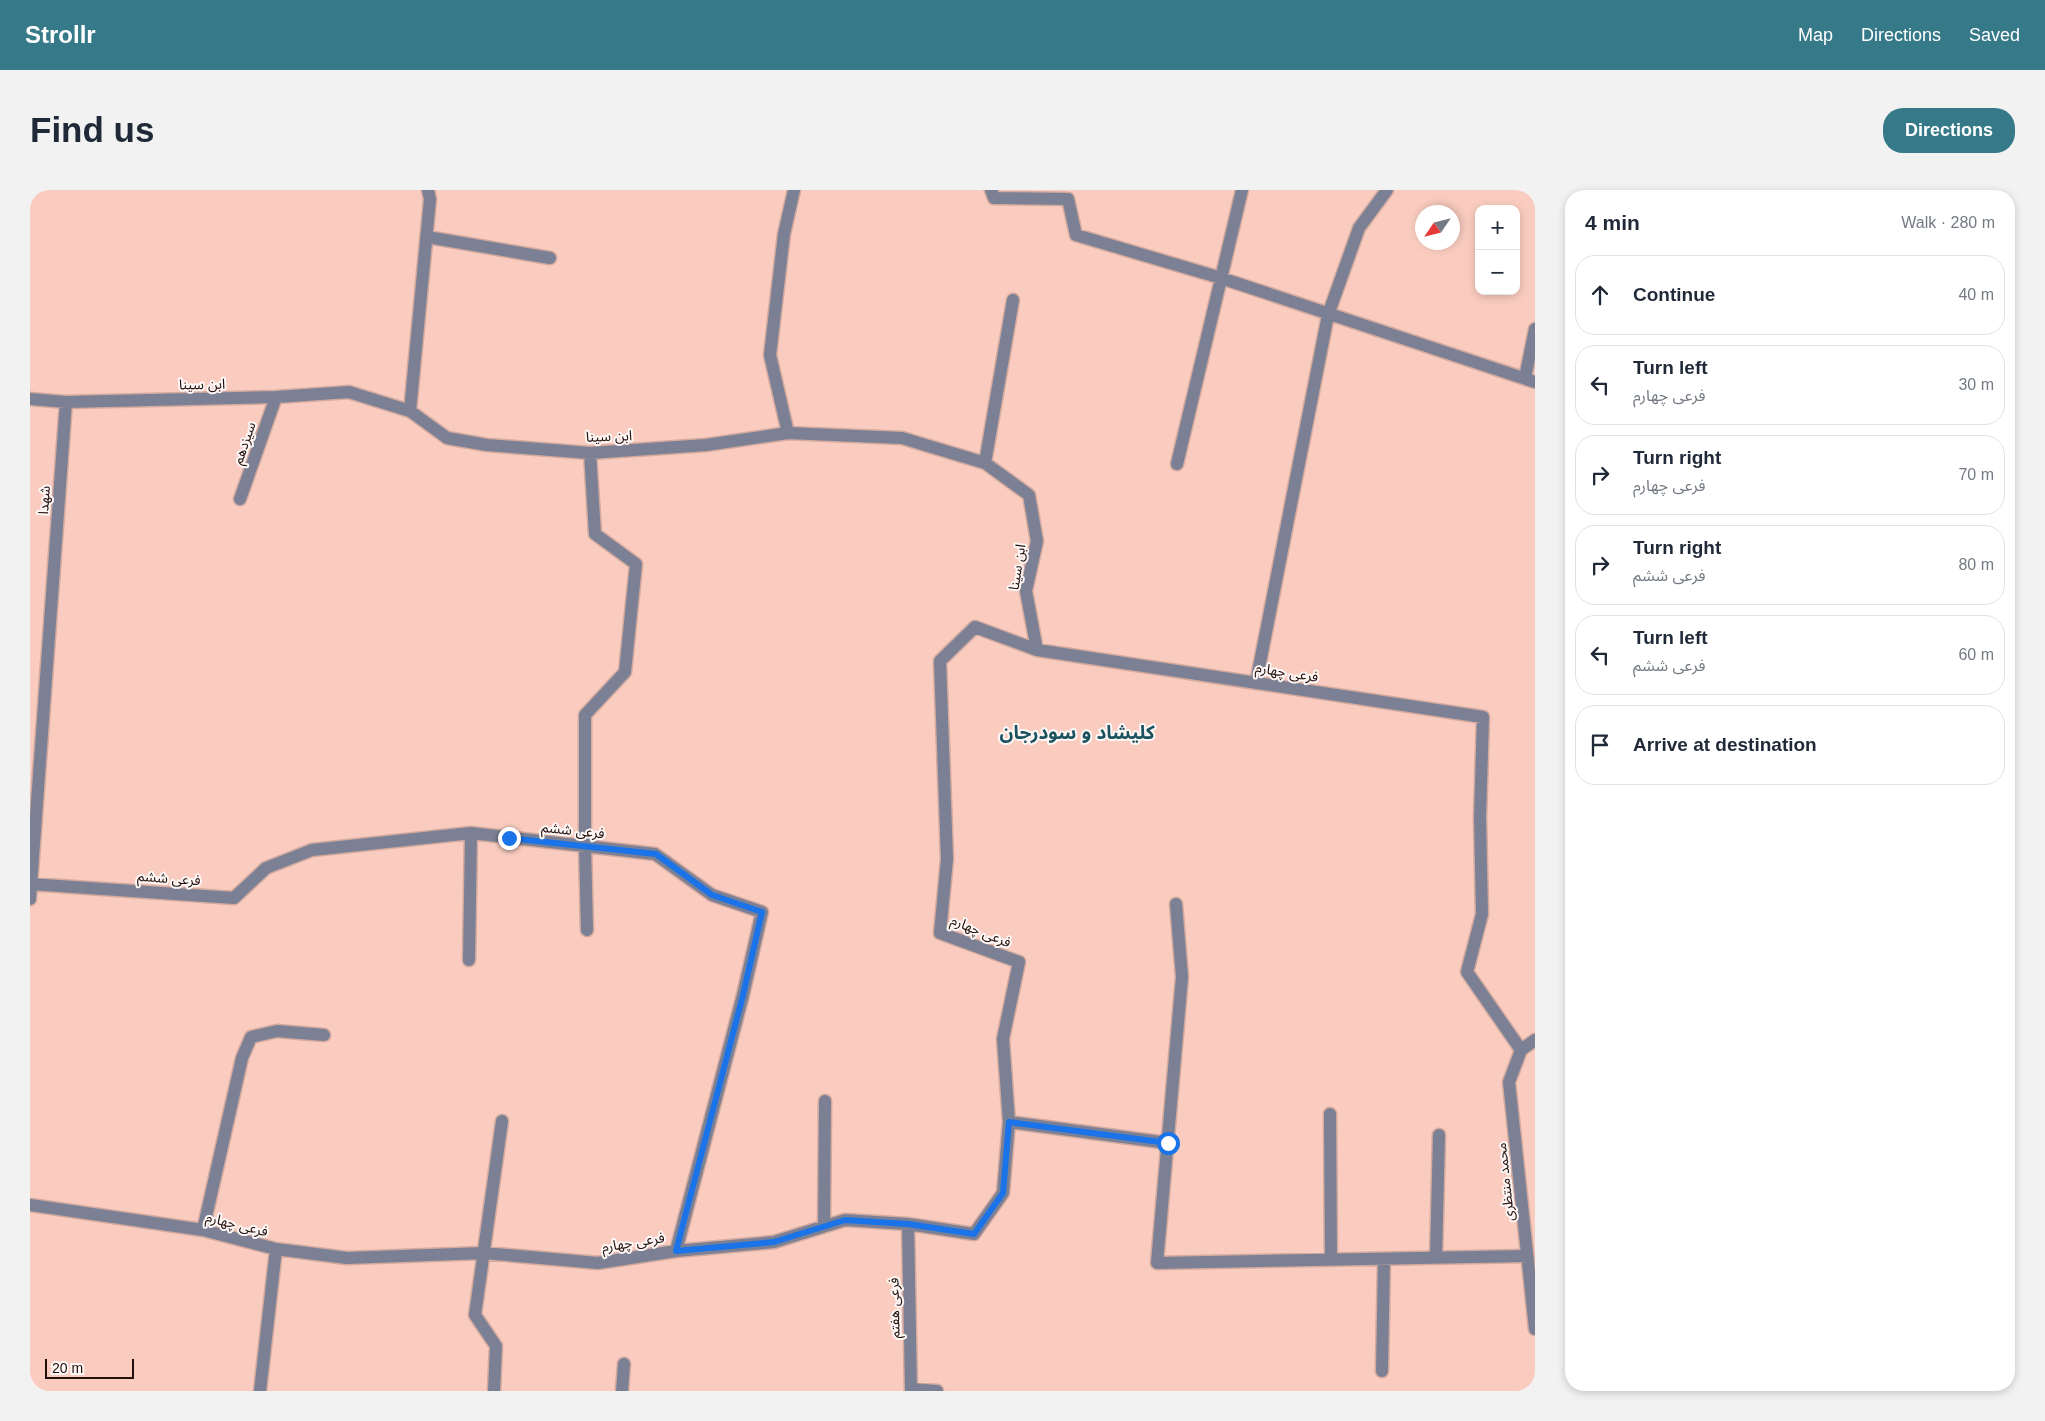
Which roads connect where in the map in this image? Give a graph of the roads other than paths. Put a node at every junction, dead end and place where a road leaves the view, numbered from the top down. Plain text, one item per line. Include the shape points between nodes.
1 (428, 190) edge
2 (794, 190) edge
3 (992, 190) edge
4 (1242, 190) edge
5 (1388, 190) edge
6 (427, 237) junction
7 (550, 258) dead end
8 (1221, 278) junction
9 (1013, 300) dead end
10 (1328, 315) junction
11 (1535, 329) edge
12 (1530, 380) edge
13 (276, 397) junction
14 (30, 399) edge
15 (66, 402) junction
16 (410, 411) junction
17 (788, 433) junction
18 (590, 453) junction
19 (985, 463) junction
20 (1177, 464) dead end
21 (240, 499) dead end
22 (1037, 650) junction
23 (1256, 683) junction
24 (471, 834) junction
25 (585, 846) junction
26 (31, 884) edge
27 (30, 899) edge
28 (1176, 904) dead end
29 (587, 930) dead end
30 (469, 960) dead end
31 (324, 1035) dead end
32 (1535, 1040) edge
33 (1522, 1050) junction
34 (825, 1101) dead end
35 (1330, 1114) dead end
36 (502, 1121) dead end
37 (1009, 1122) junction
38 (1439, 1135) dead end
39 (1168, 1143) junction
40 (30, 1205) edge
41 (908, 1224) junction
42 (824, 1226) junction
43 (203, 1230) junction
44 (276, 1249) junction
45 (676, 1251) junction
46 (484, 1253) junction
47 (1527, 1256) junction
48 (1384, 1258) junction
49 (1436, 1258) junction
50 (1331, 1260) junction
51 (1535, 1329) edge
52 (624, 1364) dead end
53 (1382, 1371) dead end
54 (911, 1390) edge
55 (260, 1391) edge
56 (494, 1391) edge
57 (622, 1391) edge
58 (937, 1391) edge

1 - 6 street
2 - 17 street via 784,234 770,354
3 - 8 street via 994,198 1068,199 1076,235
4 - 8 street
5 - 10 street via 1359,228
6 - 7 street
6 - 16 street
8 - 10 street
8 - 20 street
9 - 19 street
10 - 12 street
10 - 23 street
11 - 12 street
13 - 15 street, ابن سینا
13 - 16 street, ابن سینا via 349,392
13 - 21 street, سیزدهم
14 - 15 street, ابن سینا
15 - 26 street, شهدا
16 - 18 street, ابن سینا via 447,438 487,445
17 - 18 street, ابن سینا via 706,445
17 - 19 street, ابن سینا via 902,438
18 - 25 street via 595,534 636,564 625,672 585,715
19 - 22 street, ابن سینا via 1028,495 1037,541 1026,591
22 - 23 street, فرعی چهارم
22 - 37 street, فرعی چهارم via 975,626 940,661 947,859 940,933 1019,962 1003,1039
23 - 33 street, فرعی چهارم via 1483,718 1482,914 1468,972
24 - 25 street, فرعی ششم
24 - 26 street, فرعی ششم via 312,850 266,868 234,898
24 - 30 street
25 - 29 street
25 - 45 street, فرعی ششم via 656,854 712,895 762,912
26 - 27 street, شهدا
28 - 39 street via 1182,977
31 - 43 street via 276,1031 251,1037 242,1058
32 - 33 street
33 - 47 street, محمد منتظری via 1509,1082
34 - 42 street
35 - 50 street
36 - 46 street
37 - 39 street
37 - 41 street, فرعی چهارم via 1003,1193 974,1234
38 - 49 street
39 - 50 street via 1157,1263
40 - 43 street, فرعی چهارم
41 - 42 street, فرعی چهارم via 845,1220
41 - 54 street, فرعی هفتم
42 - 45 street, فرعی چهارم via 774,1242
43 - 44 street, فرعی چهارم
44 - 46 street, فرعی چهارم via 347,1258
44 - 55 street
45 - 46 street, فرعی چهارم via 598,1263
46 - 56 street via 475,1315 496,1346
47 - 49 street
47 - 51 street, محمد منتظری
48 - 49 street
48 - 50 street
48 - 53 street
52 - 57 street
54 - 58 street

